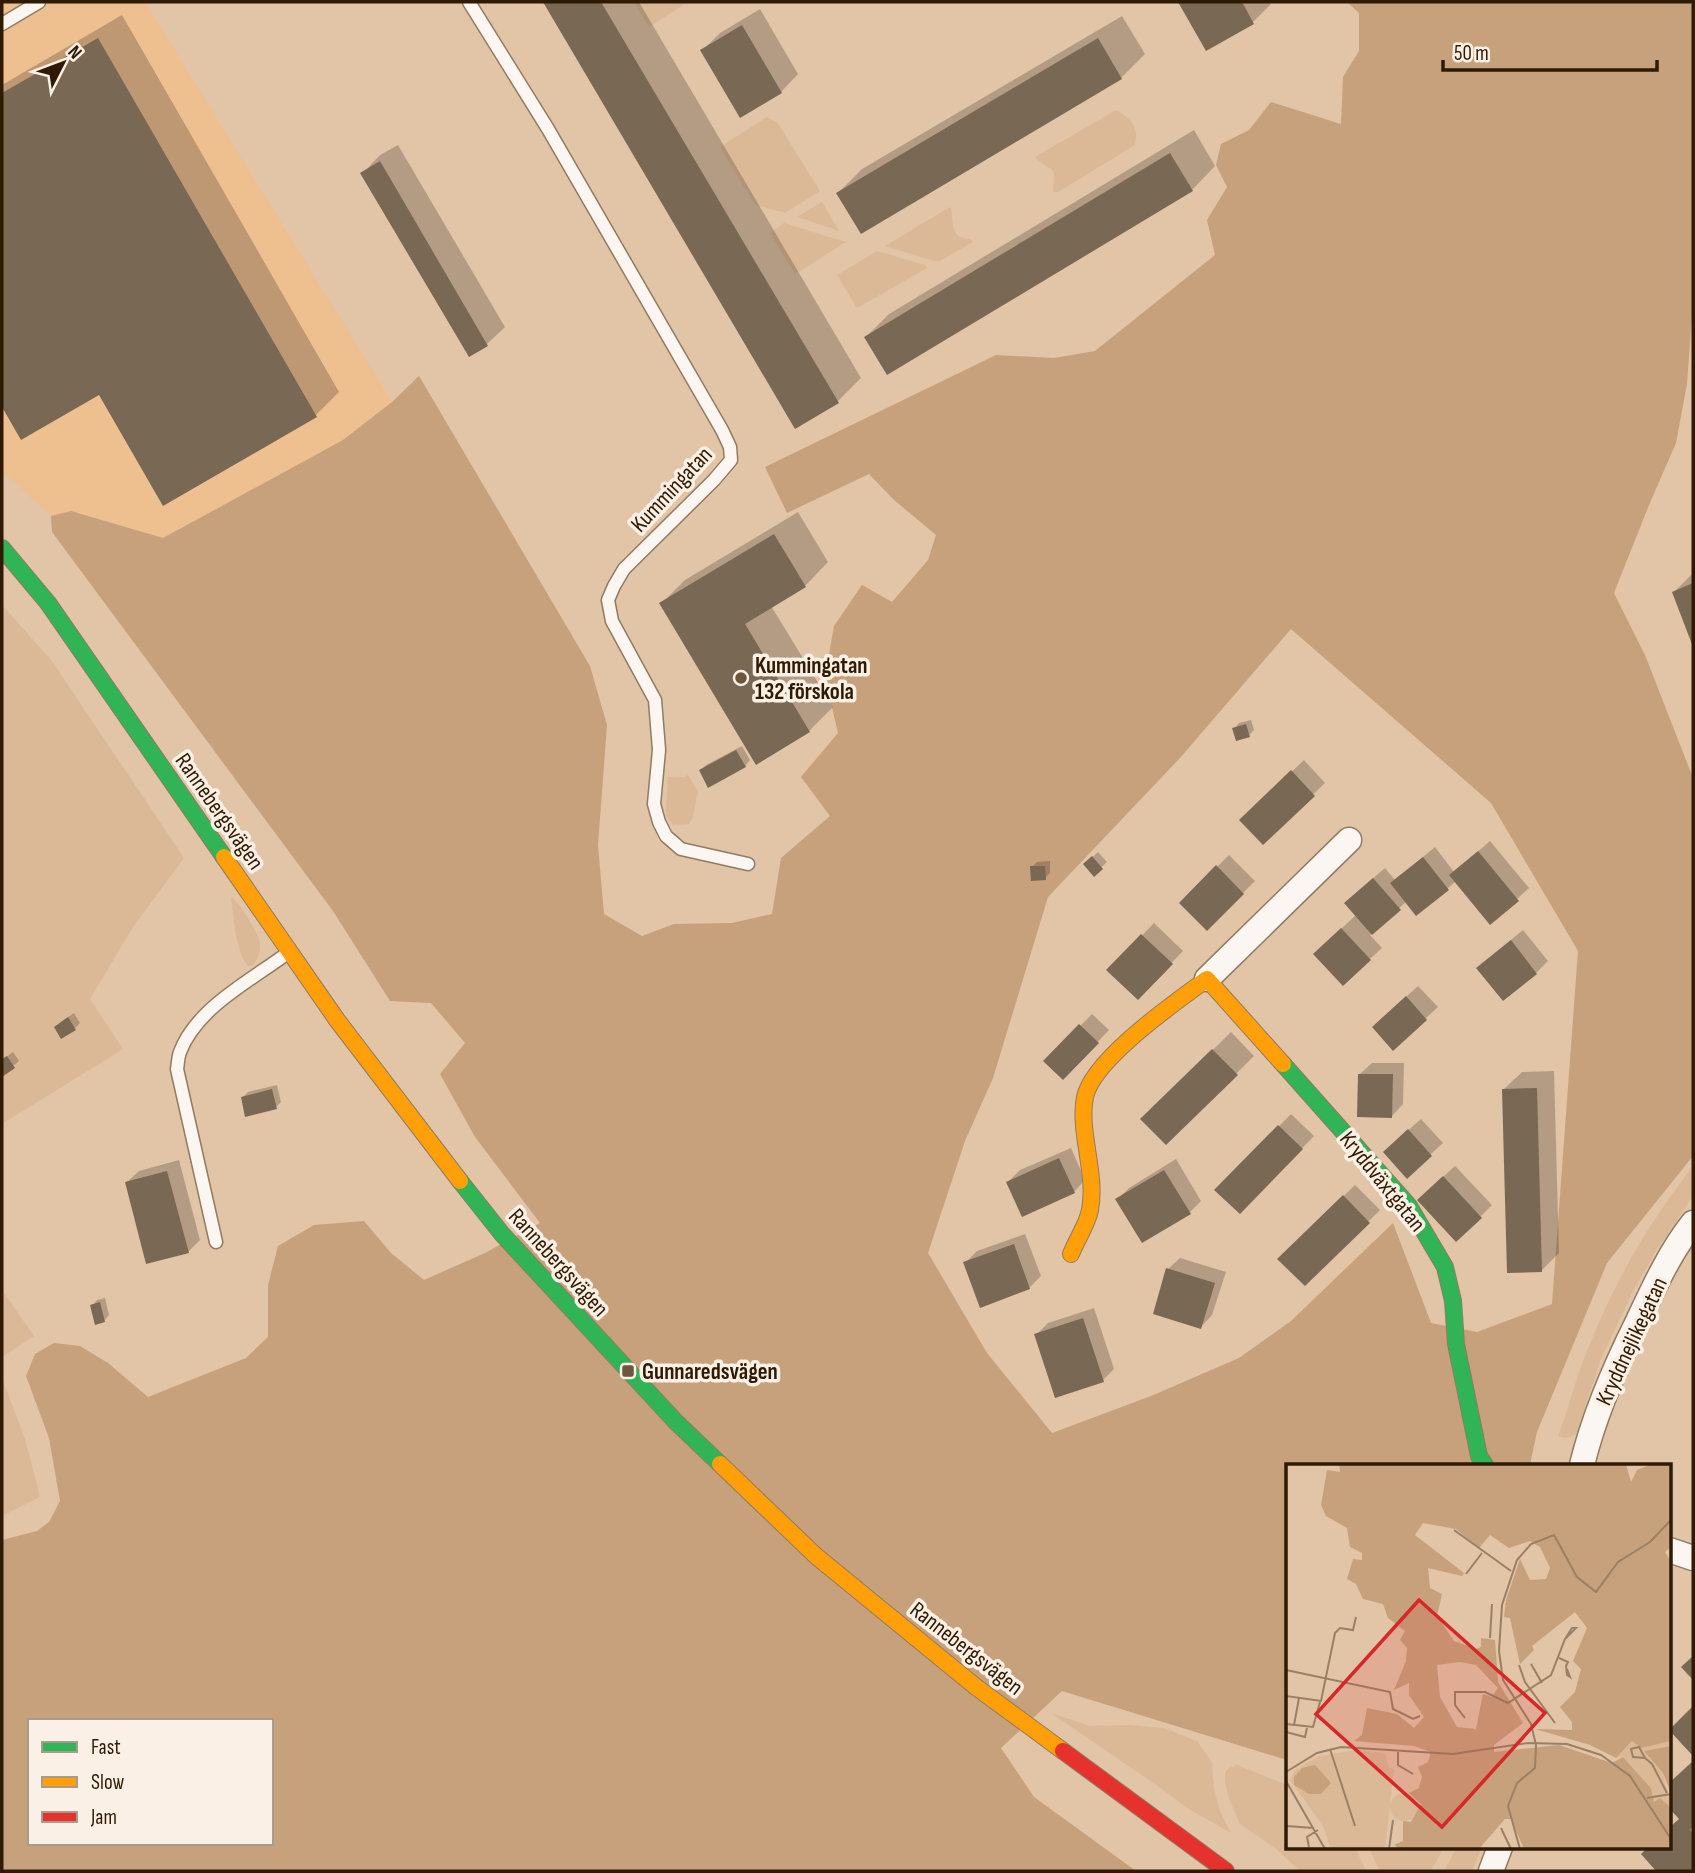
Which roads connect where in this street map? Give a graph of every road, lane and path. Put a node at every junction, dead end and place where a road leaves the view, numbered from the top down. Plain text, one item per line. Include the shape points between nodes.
1 (39, 2) edge
2 (469, 2) edge
3 (2, 24) edge
4 (2, 548) edge
5 (1349, 840) dead end
6 (748, 864) dead end
7 (289, 951) junction
8 (1207, 979) junction
9 (1693, 1223) edge
10 (216, 1242) dead end
11 (1071, 1254) dead end
12 (1484, 1464) edge
13 (1582, 1464) edge
14 (1670, 1550) edge
15 (1693, 1558) edge
16 (1500, 1848) edge
17 (1226, 1871) edge
18 (1490, 1871) edge

1 - 3 lane
2 - 6 lane, Kummingatan via 573,172 730,447 731,460 633,559 608,600 612,621 655,700 659,750 654,804 666,836 681,849
4 - 7 street, Rannebergsvägen via 48,603
5 - 8 street
7 - 10 lane via 223,998 179,1053 179,1081
7 - 17 street, Rannebergsvägen via 388,1089 502,1234 676,1422 816,1556 976,1687
8 - 11 street via 1120,1049 1094,1076 1085,1095 1090,1211
8 - 12 street, Kryddväxtgatan via 1409,1206 1445,1267 1456,1344
9 - 13 street, Kryddnejlikegatan via 1655,1285 1615,1369
14 - 15 street
16 - 18 street

